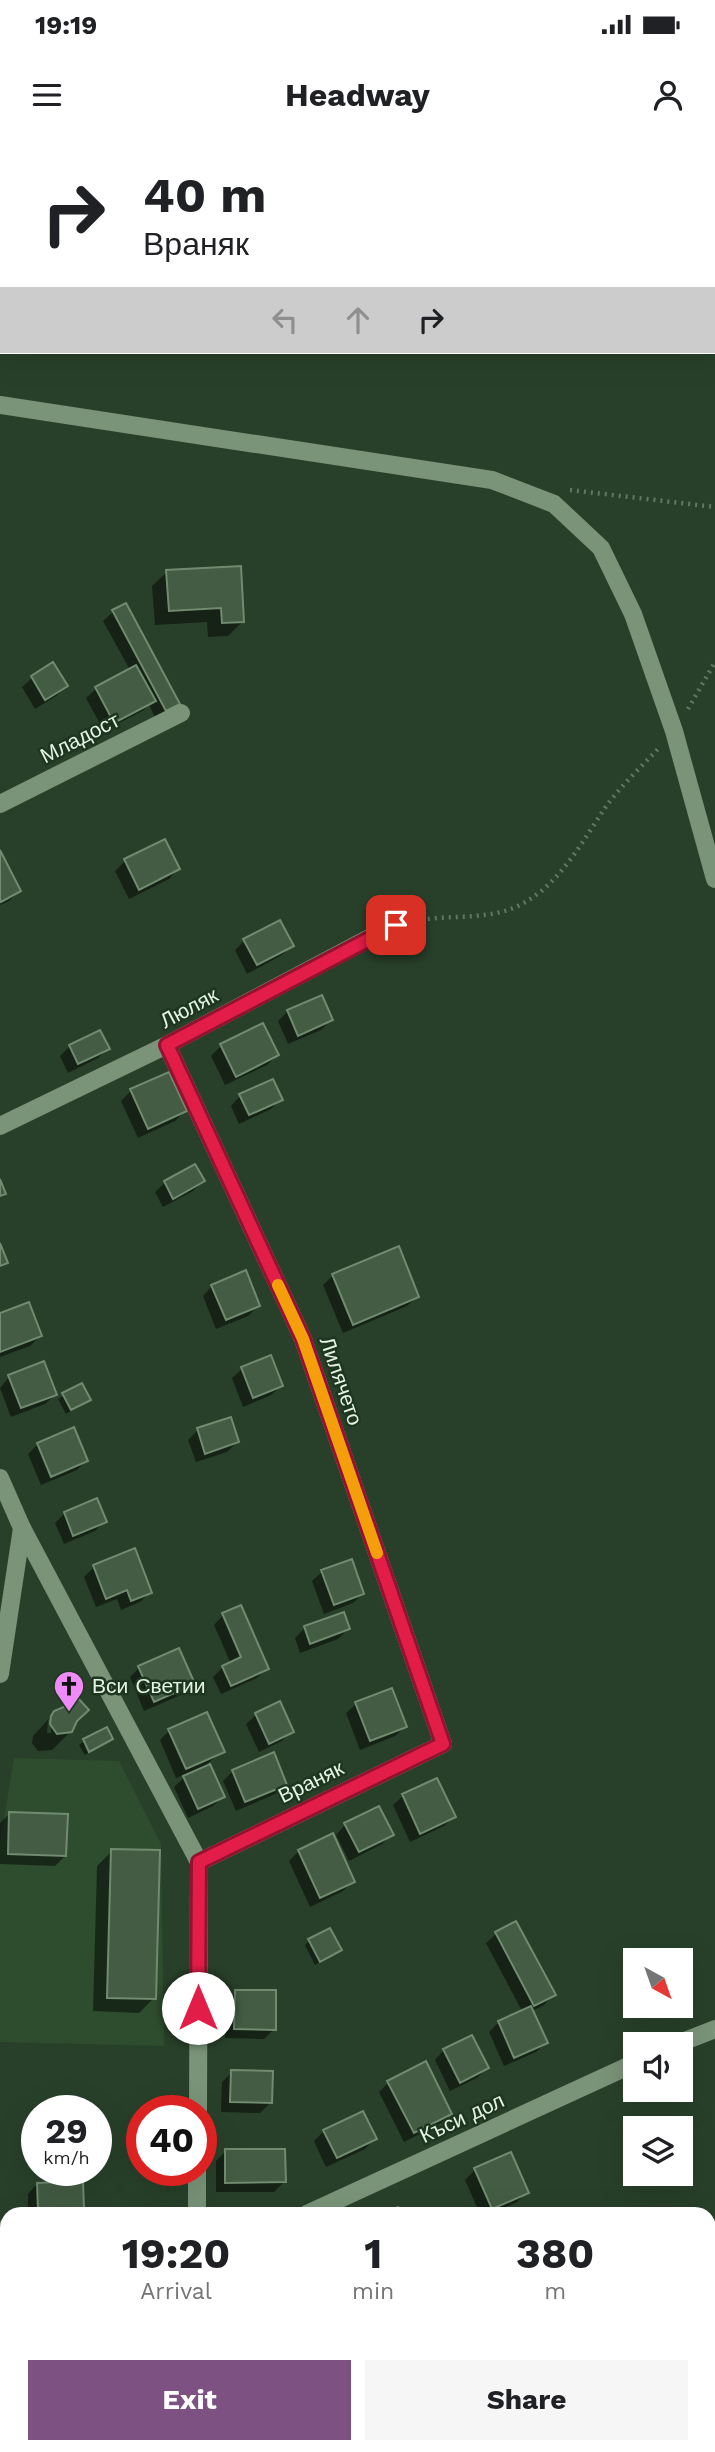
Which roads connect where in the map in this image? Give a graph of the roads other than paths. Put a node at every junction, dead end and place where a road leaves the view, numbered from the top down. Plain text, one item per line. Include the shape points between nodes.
1 (0, 405) edge
2 (181, 713) dead end
3 (0, 804) edge
4 (715, 879) edge
5 (396, 925) road end
6 (167, 1045) junction
7 (0, 1126) edge
8 (0, 1478) edge
9 (22, 1528) junction
10 (0, 1674) edge
11 (443, 1744) joint
12 (199, 1862) junction
13 (715, 2029) edge
14 (693, 2038) edge
15 (623, 2069) edge
16 (198, 2095) edge
17 (197, 2186) edge
18 (197, 2207) edge
19 (322, 2207) edge

1 - 4 street via 492,480 554,505 601,548 633,614 674,731
2 - 3 street, Младост
5 - 6 street, Люляк
6 - 7 street, Люляк
6 - 11 street, Лилячето via 303,1339
8 - 9 street
9 - 10 street
9 - 12 street
11 - 12 street, Враняк
12 - 16 street
13 - 14 street
15 - 19 street, Къси дол
17 - 18 street

